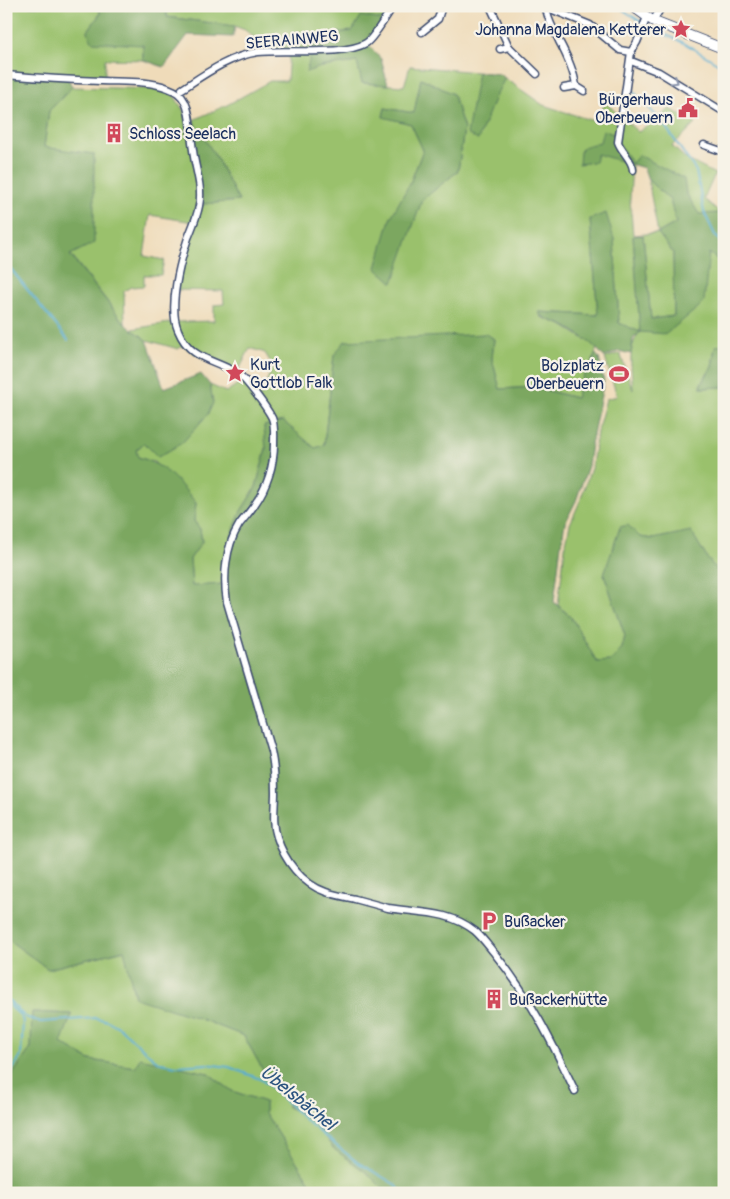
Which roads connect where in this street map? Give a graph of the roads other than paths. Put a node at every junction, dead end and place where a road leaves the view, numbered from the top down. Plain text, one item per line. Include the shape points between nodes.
1 (393, 6) edge
2 (442, 6) edge
3 (490, 6) edge
4 (632, 6) edge
5 (662, 6) edge
6 (544, 7) edge
7 (647, 22) junction
8 (422, 32) dead end
9 (509, 47) junction
10 (724, 49) edge
11 (500, 50) dead end
12 (631, 52) junction
13 (631, 61) junction
14 (6, 74) edge
15 (537, 74) dead end
16 (576, 86) junction
17 (564, 88) dead end
18 (182, 89) dead end
19 (584, 91) dead end
20 (724, 112) edge
21 (704, 145) dead end
22 (724, 152) edge
23 (633, 170) dead end
24 (575, 1091) dead end

1 - 18 street, SEERAINWEG via 366,43 345,49 257,52 217,67
2 - 8 street via 438,19
3 - 9 street
4 - 7 main road
5 - 7 street
6 - 12 street via 590,25 620,50
6 - 16 street
7 - 10 main road
7 - 12 street
9 - 11 street
9 - 15 street
12 - 13 street
13 -> 20 street via 659,72
13 - 23 street via 618,142
14 - 24 street via 138,82 179,92 185,102 201,194 184,250 174,303 177,328 195,354 242,377 272,419 271,469 260,496 234,535 227,557 225,584 227,602 271,751 276,835 282,850 300,875 325,892 388,908 433,912 475,931 503,964 534,1012
16 - 17 street
16 - 19 street
21 - 22 street

